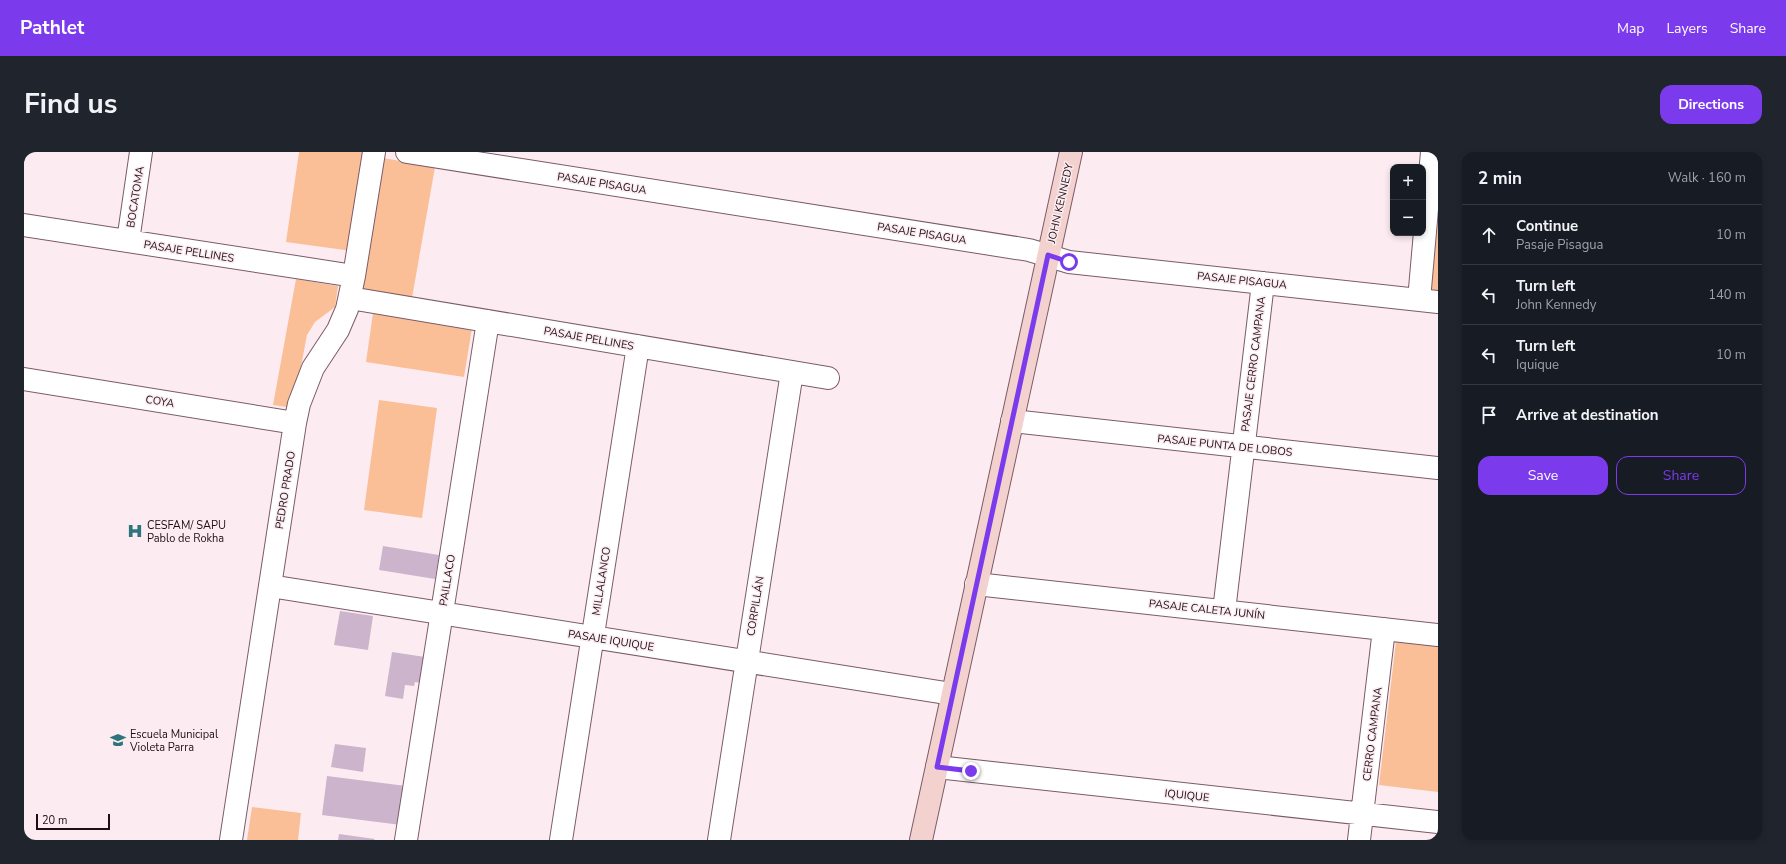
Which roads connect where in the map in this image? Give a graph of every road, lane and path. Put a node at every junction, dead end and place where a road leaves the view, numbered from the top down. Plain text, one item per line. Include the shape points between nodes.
1 (141, 152) edge
2 (374, 152) edge
3 (407, 152) edge
4 (1071, 152) edge
5 (1432, 152) edge
6 (24, 225) edge
7 (128, 241) junction
8 (1048, 255) junction
9 (354, 276) junction
10 (1263, 283) junction
11 (350, 298) junction
12 (1429, 301) edge
13 (488, 321) junction
14 (638, 346) junction
15 (792, 372) junction
16 (828, 378) dead end
17 (24, 379) edge
18 (1012, 421) junction
19 (295, 423) junction
20 (1244, 447) junction
21 (1438, 468) edge
22 (976, 584) junction
23 (270, 586) junction
24 (1224, 611) junction
25 (442, 613) junction
26 (1384, 629) junction
27 (1438, 634) edge
28 (593, 637) junction
29 (746, 661) junction
30 (952, 694) junction
31 (937, 767) junction
32 (1362, 814) junction
33 (1438, 822) edge
34 (231, 840) edge
35 (406, 840) edge
36 (561, 840) edge
37 (718, 840) edge
38 (921, 840) edge
39 (1359, 840) edge

1 - 7 street, BOCATOMA
2 - 9 street, PEDRO PRADO
3 - 8 street, PASAJE PISAGUA via 1030,250
4 - 8 street, JOHN KENNEDY
5 - 12 street
6 - 7 street, PASAJE PELLINES
7 - 9 street, PASAJE PELLINES
8 - 10 street, PASAJE PISAGUA via 1069,262
8 - 18 street, JOHN KENNEDY
9 - 11 street, PEDRO PRADO
10 - 12 street, PASAJE PISAGUA
10 - 20 street, PASAJE CERRO CAMPANA
11 - 13 street, PASAJE PELLINES
11 - 19 street, PEDRO PRADO via 343,320 308,379
13 - 14 street, PASAJE PELLINES
13 - 25 street, PAILLACO
14 - 15 street, PASAJE PELLINES
14 - 28 street, MILLALANCO
15 - 16 street, PASAJE PELLINES
15 - 29 street, CORPILLÁN
17 - 19 street, COYA
18 - 20 street, PASAJE PUNTA DE LOBOS
18 - 22 street, JOHN KENNEDY
19 - 23 street, PEDRO PRADO
20 - 21 street, PASAJE PUNTA DE LOBOS
20 - 24 street, PASAJE CERRO CAMPANA
22 - 24 street, PASAJE CALETA JUNÍN
22 - 30 street, JOHN KENNEDY
23 - 25 street, PASAJE IQUIQUE
23 - 34 street, PEDRO PRADO
24 - 26 street, PASAJE CALETA JUNÍN
25 - 28 street, PASAJE IQUIQUE
25 - 35 street, PAILLACO
26 - 27 street, PASAJE CALETA JUNÍN
26 - 32 street, CERRO CAMPANA
28 - 29 street, PASAJE IQUIQUE
28 - 36 street, MILLALANCO
29 - 30 street, PASAJE IQUIQUE
29 - 37 street, CORPILLÁN
30 - 31 street, JOHN KENNEDY
31 - 32 street, IQUIQUE
31 - 38 street, JOHN KENNEDY
32 - 33 street, IQUIQUE
32 - 39 street, CERRO CAMPANA

